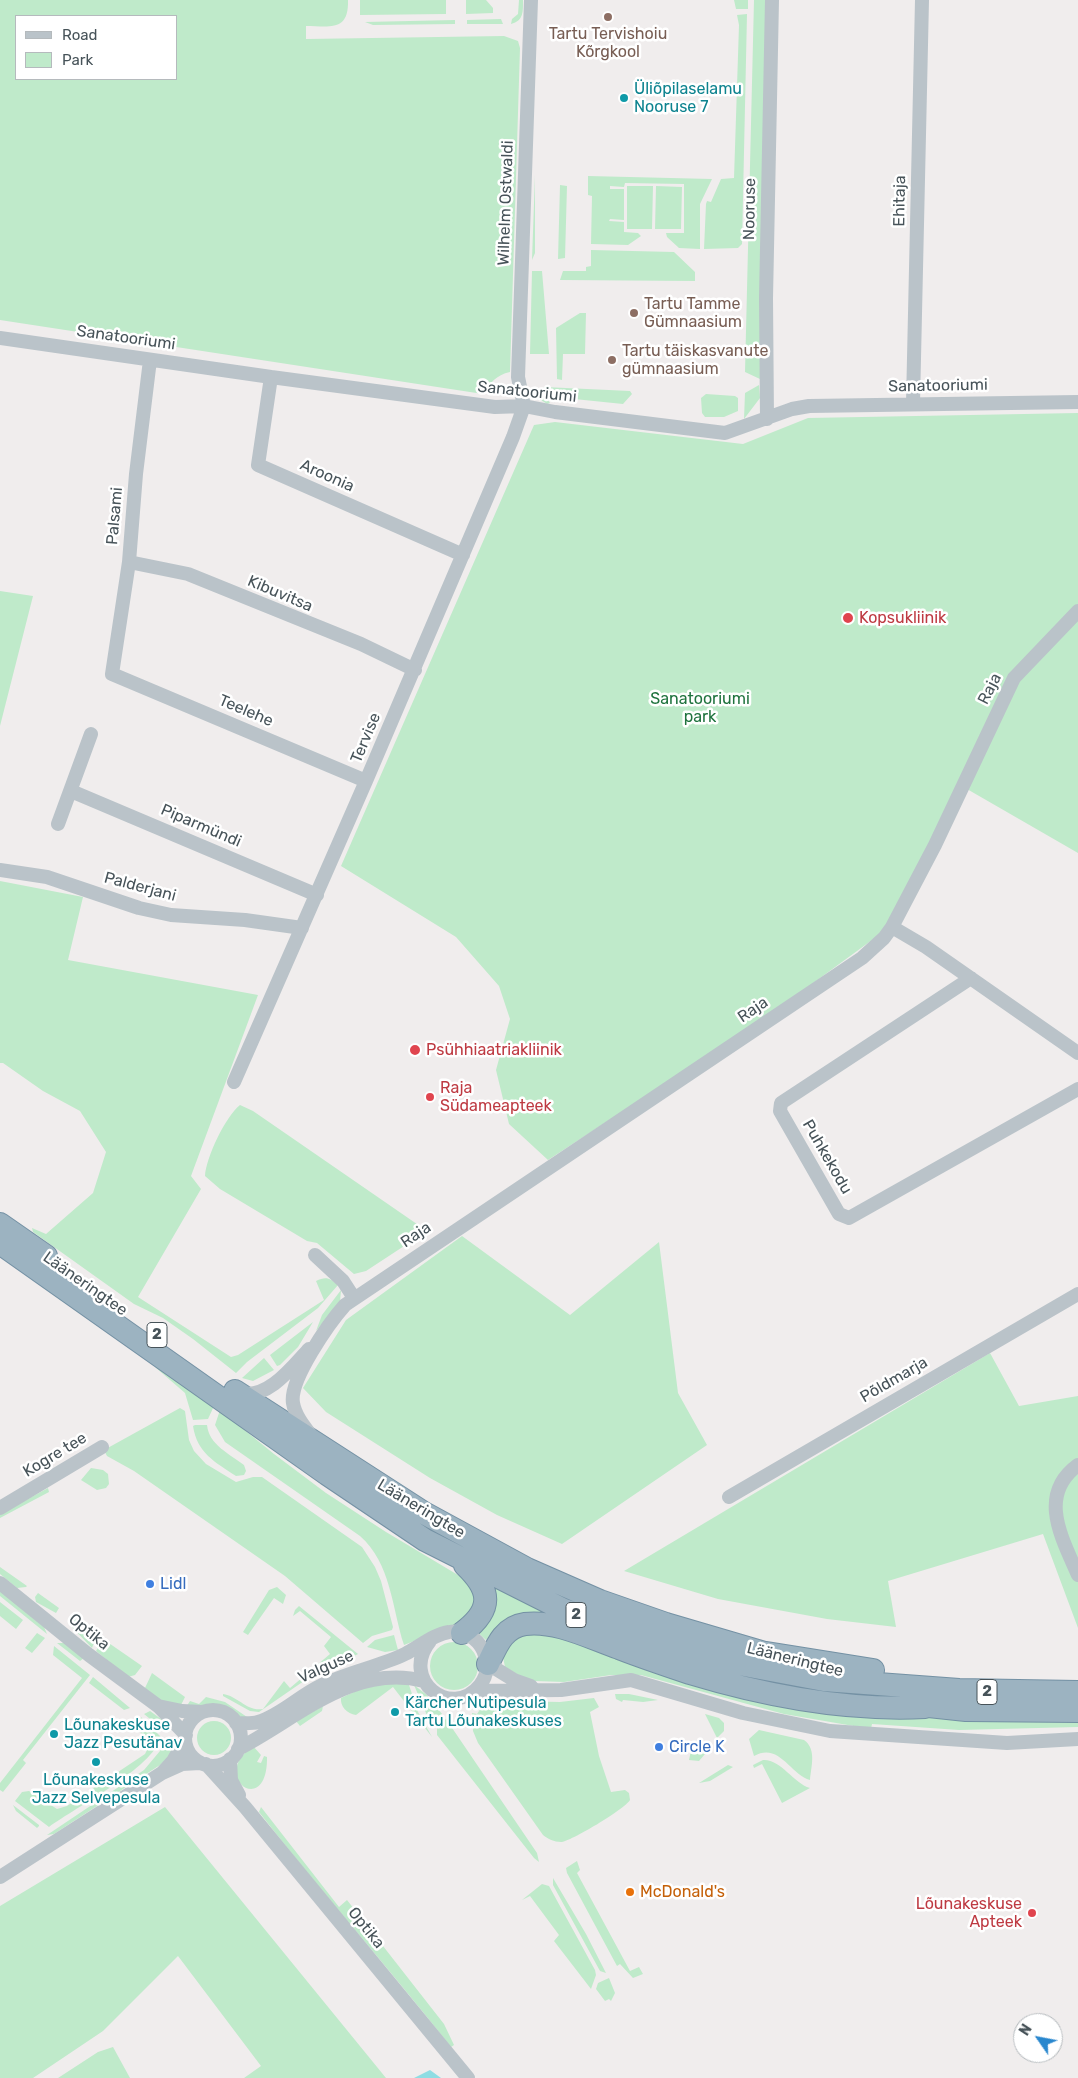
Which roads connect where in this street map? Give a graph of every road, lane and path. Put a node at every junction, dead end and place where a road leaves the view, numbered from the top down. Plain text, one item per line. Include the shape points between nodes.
1 (531, 0) edge
2 (772, 0) edge
3 (922, 0) edge
4 (0, 338) edge
5 (150, 360) junction
6 (271, 378) junction
7 (1078, 402) edge
8 (913, 403) junction
9 (524, 406) junction
10 (767, 418) junction
11 (463, 555) junction
12 (129, 562) junction
13 (1078, 611) edge
14 (414, 670) junction
15 (112, 674) joint
16 (91, 734) dead end
17 (366, 781) junction
18 (71, 791) junction
19 (58, 824) dead end
20 (0, 870) edge
21 (317, 895) junction
22 (892, 927) junction
23 (302, 928) junction
24 (971, 978) junction
25 (1078, 1053) edge
26 (234, 1082) dead end
27 (1078, 1088) edge
28 (0, 1224) edge
29 (0, 1243) edge
30 (315, 1255) dead end
31 (1078, 1294) edge
32 (354, 1298) junction
33 (326, 1330) junction
34 (238, 1393) junction
35 (316, 1444) junction
36 (102, 1447) dead end
37 (1078, 1465) edge
38 (729, 1497) dead end
39 (0, 1508) edge
40 (457, 1557) junction
41 (1078, 1575) edge
42 (0, 1583) edge
43 (462, 1632) junction
44 (430, 1641) junction
45 (751, 1650) junction
46 (702, 1657) junction
47 (488, 1664) junction
48 (1078, 1679) edge
49 (424, 1681) junction
50 (896, 1684) junction
51 (539, 1689) junction
52 (474, 1691) junction
53 (1078, 1692) edge
54 (158, 1706) junction
55 (925, 1707) junction
56 (1078, 1711) edge
57 (202, 1712) junction
58 (236, 1723) junction
59 (185, 1738) junction
60 (1078, 1739) edge
61 (234, 1754) junction
62 (203, 1763) junction
63 (162, 1772) junction
64 (245, 1807) junction
65 (0, 1877) edge
66 (463, 2076) edge

1 - 9 street, Wilhelm Ostwaldi via 518,377
2 - 10 street, Nooruse
3 - 8 street, Ehitaja
4 - 5 street, Sanatooriumi
5 - 6 street, Sanatooriumi
5 - 12 street, Palsami
6 - 9 street, Sanatooriumi via 495,407
6 - 11 street, Aroonia via 258,465
7 - 8 street, Sanatooriumi
8 - 10 street, Sanatooriumi via 809,406 792,408
9 - 10 street, Sanatooriumi via 725,433
9 - 11 street, Tervise
11 - 14 street, Tervise
12 - 14 street, Kibuvitsa via 188,574 361,644
12 - 15 street, Palsami
13 - 22 street, Raja via 1014,678 935,845
14 - 17 street, Tervise
15 - 17 street, Teelehe
16 - 18 street
17 - 21 street, Tervise
18 - 19 street
18 - 21 street, Piparmündi
20 - 23 street, Palderjani via 47,877 139,908 171,915
21 - 23 street, Tervise
22 - 24 street
22 - 32 street, Raja via 862,958
23 - 26 street, Tervise
24 - 25 street
24 - 27 street, Puhkekodu via 781,1103 780,1111 839,1214 849,1218
28 - 34 highway, Lääneringtee / 2
29 - 40 highway, Lääneringtee / 2 via 326,1474 425,1540
30 - 32 street via 343,1281
31 - 38 street, Põldmarja
32 - 33 street, Raja via 341,1309
33 - 34 street, Raja via 276,1382 254,1394
33 - 35 street, Raja via 301,1372 293,1393 295,1410
34 - 35 highway, Lääneringtee / 2
35 - 45 highway, Lääneringtee / 2 via 424,1513 535,1573 600,1601
36 - 39 street, Kogre tee
37 - 41 street via 1062,1483 1054,1514
40 - 43 highway via 477,1577 486,1598 482,1613
40 - 46 highway, Lääneringtee / 2 via 564,1610
42 - 54 street, Optika via 89,1656
43 - 44 street, Valguse via 448,1632
43 - 47 street via 478,1642
44 - 49 street via 420,1660
44 - 58 street, Valguse via 381,1664 322,1685 263,1720 250,1724
45 - 48 highway via 887,1672 951,1677
45 - 50 highway, Lääneringtee / 2
46 - 50 highway, Lääneringtee / 2 via 824,1680
46 - 55 highway via 786,1683
47 - 51 street via 514,1680
47 - 52 street via 486,1675
47 - 55 highway via 498,1643 510,1630 523,1624 546,1624 692,1673 765,1692 853,1706
49 - 52 street, Valguse via 433,1692 451,1698 460,1698
49 - 61 street, Valguse via 395,1676 354,1684 328,1695
50 - 53 highway, Lääneringtee / 2 via 1004,1692
51 - 52 street, Valguse
51 - 60 street, Valguse via 561,1690 631,1680 743,1713 830,1731 1007,1742
54 - 57 street, Optika
54 - 59 street, Optika
55 - 56 highway
57 - 58 street via 218,1710
57 - 59 street via 190,1722
58 - 61 street via 241,1735
59 - 62 street via 188,1749
59 - 63 street via 178,1754
61 - 62 street via 219,1765
61 - 64 street, Optika via 231,1780
62 - 63 street via 182,1764
62 - 64 street, Optika
63 - 65 street
64 - 66 street, Optika

